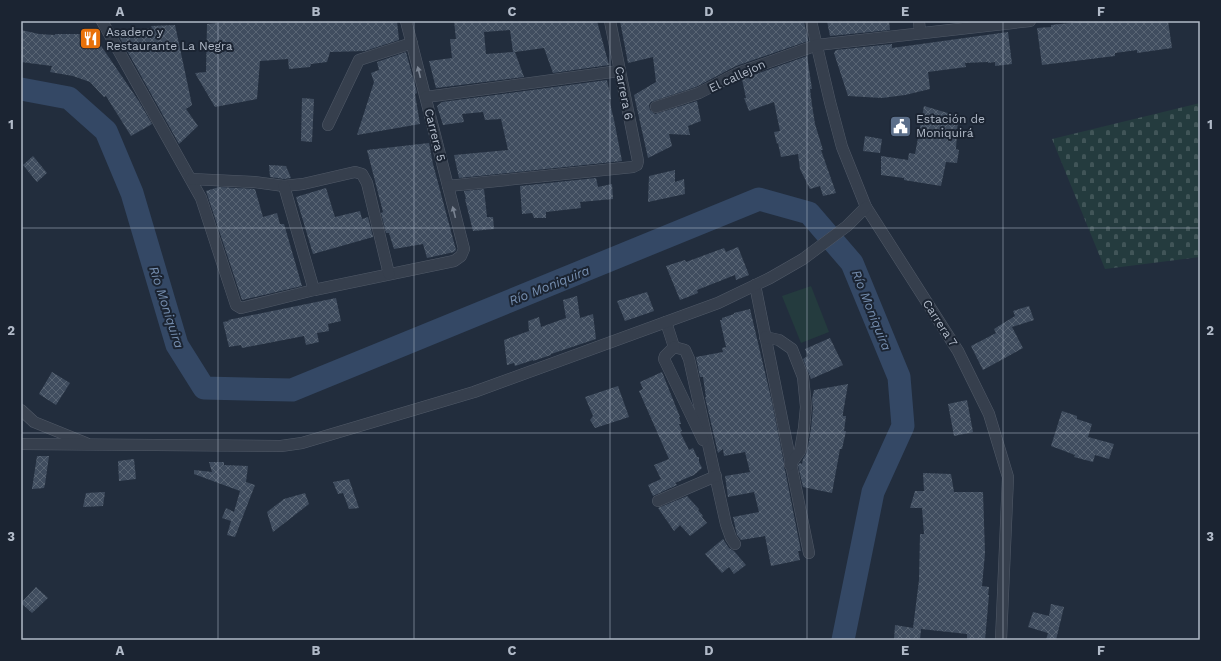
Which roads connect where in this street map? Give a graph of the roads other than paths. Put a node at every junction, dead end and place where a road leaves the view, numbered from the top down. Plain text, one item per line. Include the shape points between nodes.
1 (102, 21) edge
2 (406, 21) edge
3 (610, 21) edge
4 (811, 21) edge
5 (919, 21) edge
6 (1030, 21) edge
7 (920, 33) junction
8 (412, 43) junction
9 (817, 45) junction
10 (620, 71) junction
11 (426, 97) junction
12 (656, 107) dead end
13 (328, 125) dead end
14 (191, 179) junction
15 (284, 186) junction
16 (448, 186) junction
17 (866, 207) junction
18 (389, 274) junction
19 (755, 285) junction
20 (314, 290) junction
21 (666, 322) junction
22 (765, 337) junction
23 (674, 347) junction
24 (21, 410) edge
25 (21, 444) edge
26 (90, 445) junction
27 (712, 458) junction
28 (790, 465) junction
29 (716, 476) junction
30 (658, 501) dead end
31 (735, 544) dead end
32 (809, 553) dead end
33 (1001, 640) edge

1 - 14 street
2 - 8 street, Carrera 5
3 - 10 street, Carrera 6
4 - 9 street, Carrera 7
5 - 7 street
6 - 7 street, El callejon
7 - 9 street, El callejon
11 -> 8 street, Carrera 5
8 - 13 street via 359,60
9 - 12 street, El callejon via 738,73 699,93
9 - 17 street, Carrera 7 via 842,147
10 - 11 street
10 - 16 street, Carrera 6 via 637,165
11 - 16 street, Carrera 5
14 - 15 street
14 - 20 street via 201,198 238,307
15 - 18 street via 355,172 362,174 367,183
15 - 20 street
18 -> 16 street, Carrera 5 via 454,261 461,256 464,250
17 - 19 street via 847,226 803,259
17 - 33 street, Carrera 7 via 958,351 989,414 1008,477
18 - 20 street
19 - 21 street via 718,303
19 - 22 street
21 - 23 street
21 - 26 street via 474,392 302,443 281,446
22 - 28 street
22 - 28 street via 779,340 792,349 803,377 806,407 804,428 800,451
23 - 27 street via 685,350 689,360
23 - 27 street via 664,360
24 - 26 street via 34,422
25 - 26 street
27 - 29 street
28 - 32 street
29 - 30 street
29 - 31 street via 726,524

